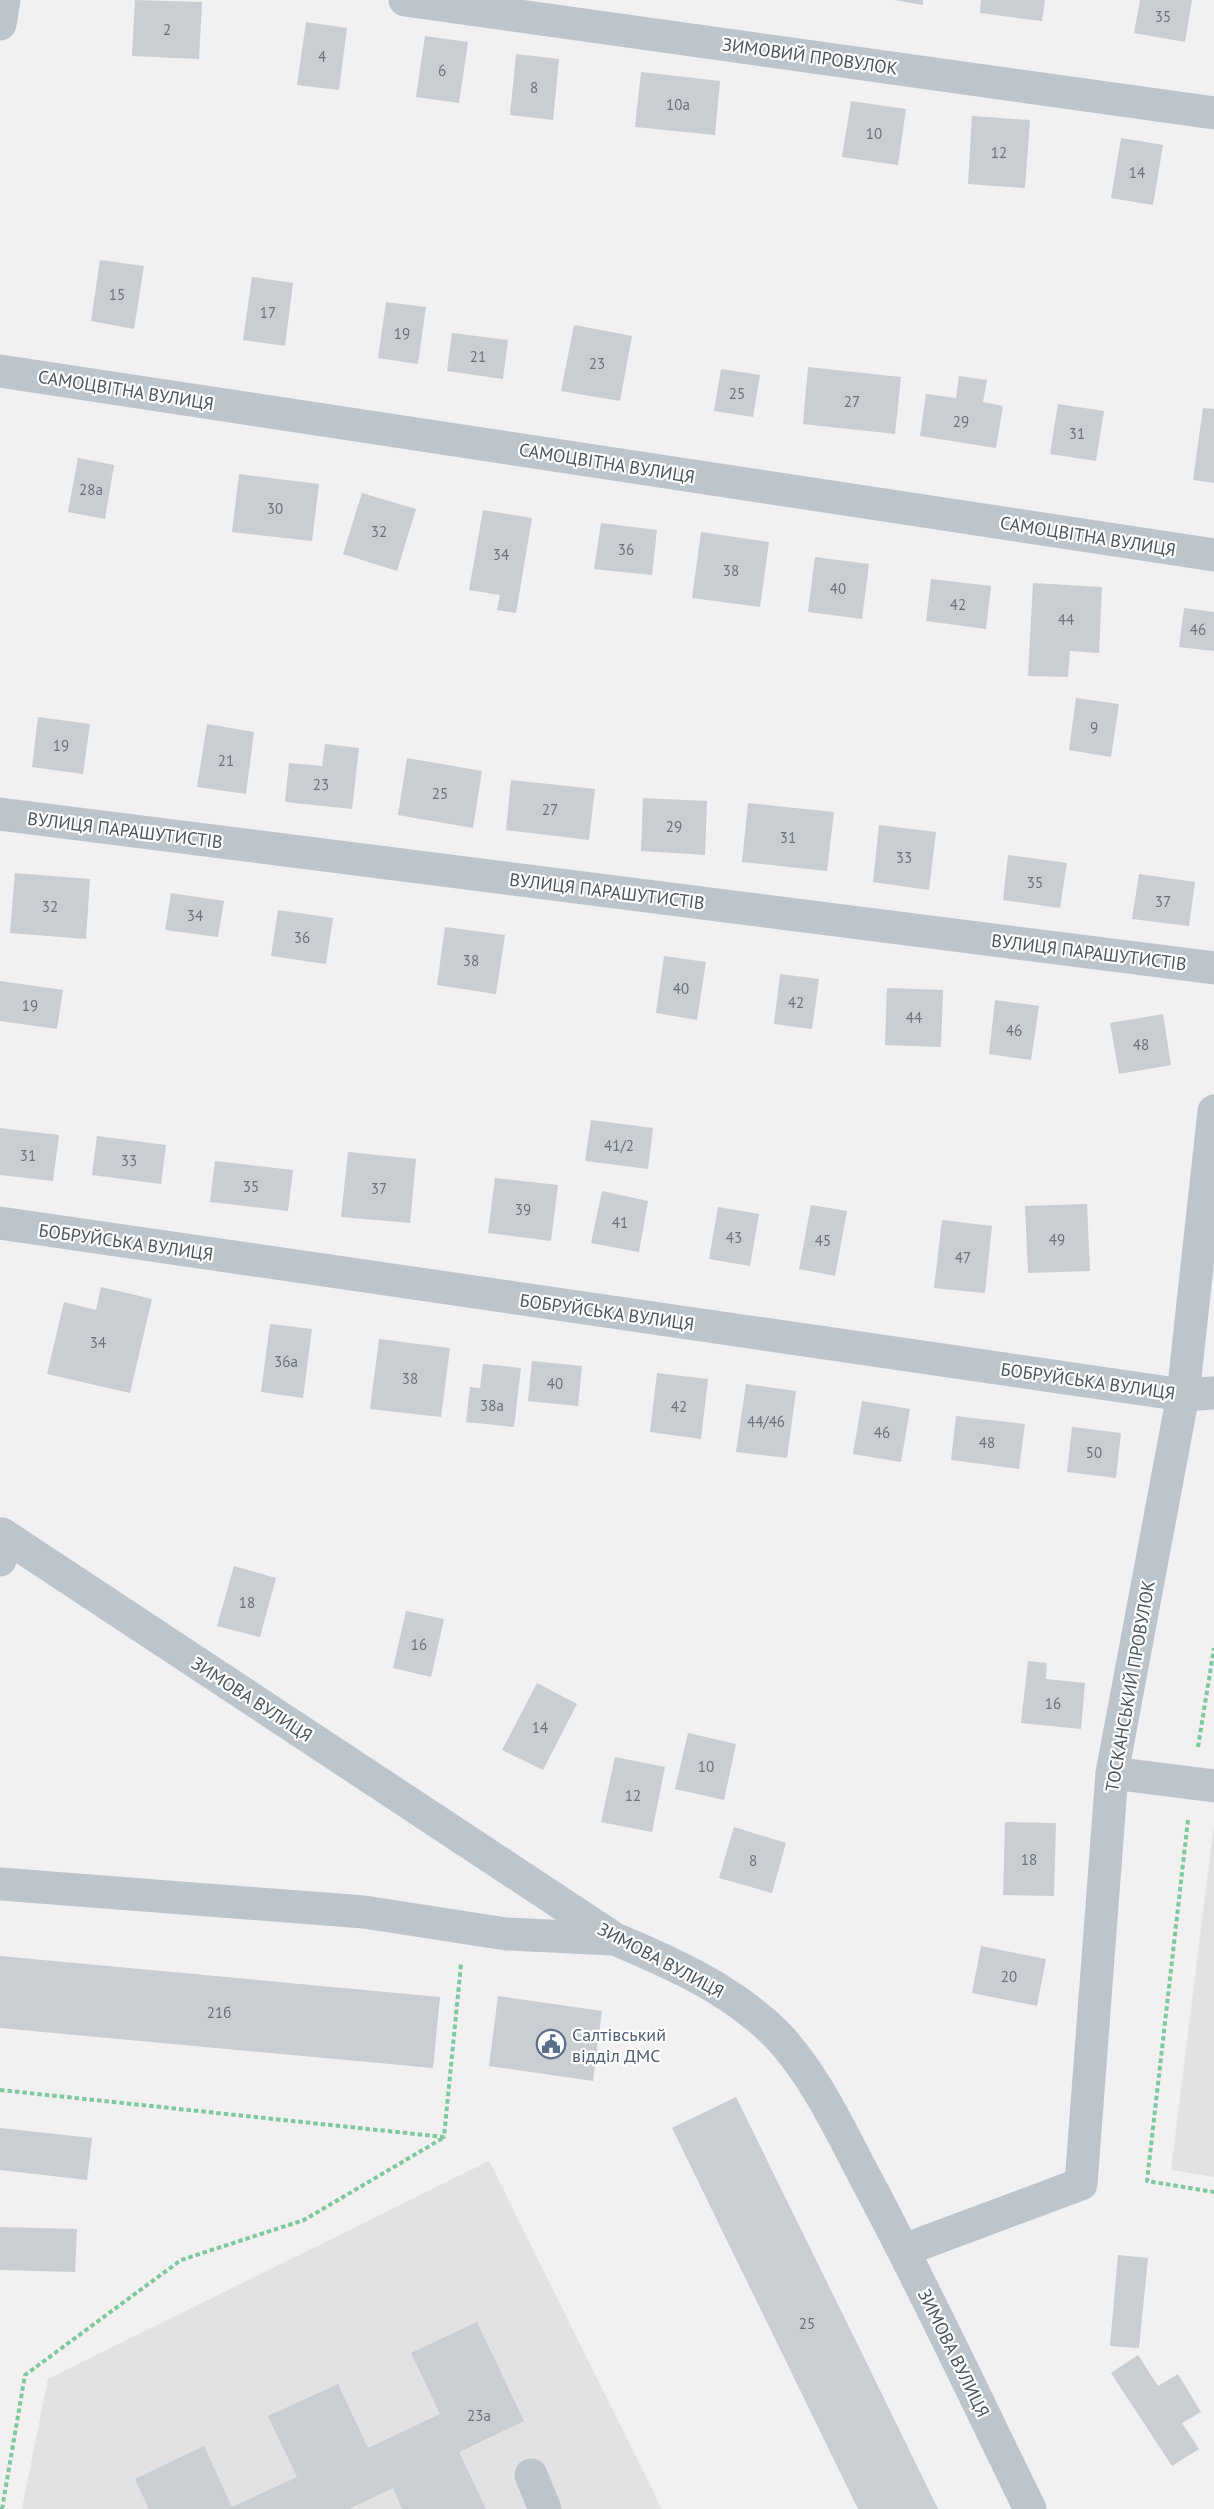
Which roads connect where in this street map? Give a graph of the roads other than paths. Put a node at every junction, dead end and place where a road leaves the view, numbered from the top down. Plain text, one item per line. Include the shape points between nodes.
1 (4, 0) edge
2 (405, 0) edge
3 (0, 24) edge
4 (1214, 112) edge
5 (0, 371) edge
6 (1214, 555) edge
7 (0, 814) edge
8 (1214, 968) edge
9 (1214, 1111) edge
10 (0, 1223) edge
11 (1198, 1394) edge
12 (1, 1547) edge
13 (1112, 1773) junction
14 (1203, 1784) edge
15 (0, 1884) edge
16 (615, 1939) junction
17 (904, 2250) junction
18 (531, 2475) dead end
19 (545, 2509) edge
20 (1030, 2509) edge

1 - 3 street
2 - 4 street, ЗИМОВИЙ ПРОВУЛОК
5 - 6 street, САМОЦВІТНА ВУЛИЦЯ
7 - 8 street, ВУЛИЦЯ ПАРАШУТИСТІВ
9 - 11 street, ТОСКАНСЬКИЙ ПРОВУЛОК
10 - 11 street, БОБРУЙСЬКА ВУЛИЦЯ
11 - 13 street, ТОСКАНСЬКИЙ ПРОВУЛОК
12 - 16 street, ЗИМОВА ВУЛИЦЯ
13 - 14 street
13 - 17 street, ТОСКАНСЬКИЙ ПРОВУЛОК via 1082,2184
15 - 16 street via 364,1912 506,1934
16 - 17 street, ЗИМОВА ВУЛИЦЯ via 678,1966 726,1993 778,2037 820,2092
17 - 20 street, ЗИМОВА ВУЛИЦЯ
18 - 19 street

